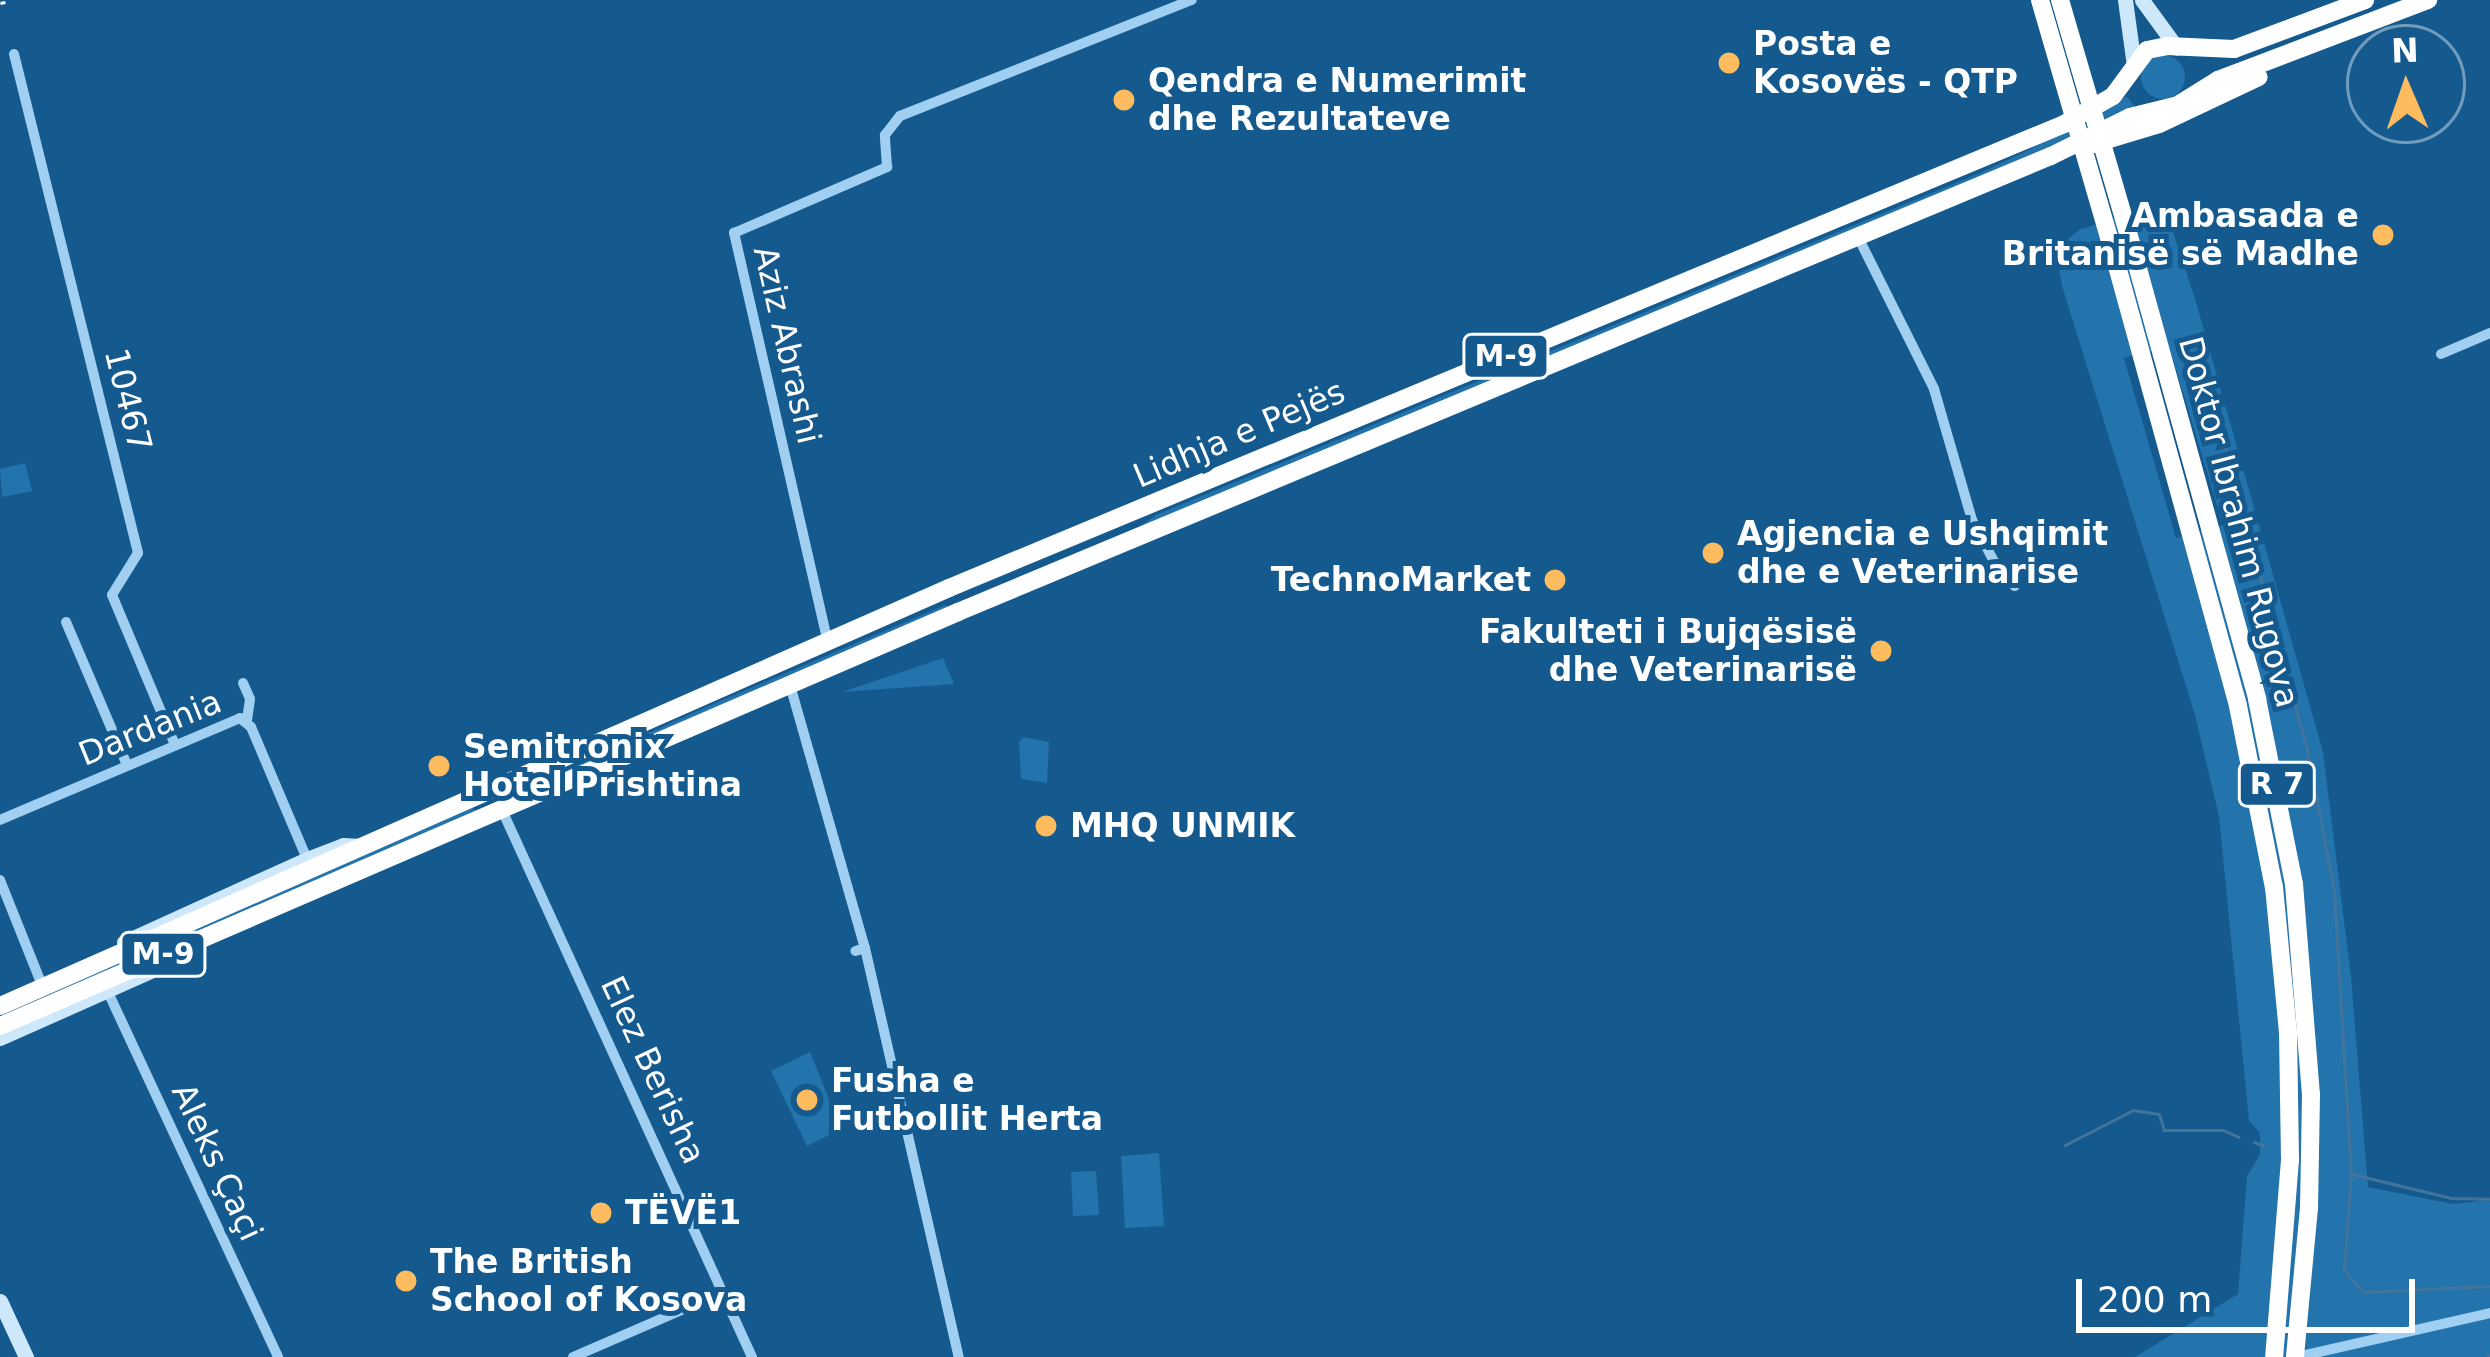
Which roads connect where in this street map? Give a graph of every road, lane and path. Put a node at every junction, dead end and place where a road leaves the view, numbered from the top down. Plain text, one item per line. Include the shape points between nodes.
1 (1192, 0) edge
2 (2039, 0) edge
3 (2060, 0) edge
4 (2125, 0) edge
5 (2142, 0) edge
6 (2365, 0) edge
7 (2428, 0) edge
8 (2323, 44) junction
9 (2179, 49) junction
10 (14, 54) dead end
11 (2133, 69) junction
12 (2192, 92) junction
13 (2159, 108) junction
14 (2051, 157) junction
15 (2118, 233) junction
16 (1858, 237) junction
17 (2490, 333) edge
18 (2441, 354) dead end
19 (2015, 586) dead end
20 (66, 622) dead end
21 (828, 643) junction
22 (243, 683) dead end
23 (790, 685) junction
24 (248, 721) junction
25 (175, 745) junction
26 (127, 765) junction
27 (497, 809) junction
28 (0, 820) edge
29 (316, 866) junction
30 (0, 880) edge
31 (169, 927) junction
32 (40, 980) junction
33 (107, 990) junction
34 (0, 996) edge
35 (0, 1006) edge
36 (0, 1026) edge
37 (0, 1038) edge
38 (723, 1292) junction
39 (0, 1301) edge
40 (2490, 1313) edge
41 (26, 1357) edge
42 (278, 1357) edge
43 (573, 1357) edge
44 (752, 1357) edge
45 (959, 1357) edge
46 (2274, 1357) edge
47 (2296, 1357) edge

1 - 21 street, Aziz Abrashi via 900,116 885,135 887,167 734,233
2 - 15 highway, Doktor Ibrahim Rugova / R 7, bridge
3 - 15 highway, Doktor Ibrahim Rugova / R 7, bridge
4 - 11 street
5 - 9 street
6 - 9 highway, Lidhja e Pejës via 2234,49
7 - 8 highway, Lidhja e Pejës
8 - 12 highway, Lidhja e Pejës
8 - 14 highway via 2171,119
9 - 11 highway, Lidhja e Pejës via 2147,50
9 - 12 highway via 2194,68
10 - 25 street, 10467 via 138,554 112,595
11 - 13 highway via 2139,96
11 - 21 highway, Lidhja e Pejës / M-9 via 2101,105 2064,124
12 - 13 highway, Lidhja e Pejës
13 - 14 highway, Lidhja e Pejës / M-9
14 - 16 highway, Lidhja e Pejës / M-9
15 - 46 highway, Doktor Ibrahim Rugova / R 7 via 2233,687 2274,886 2290,1137
15 - 47 highway, Doktor Ibrahim Rugova / R 7 via 2257,699 2291,862 2311,1094
16 - 19 street via 1934,389 1972,520
16 - 23 highway, Lidhja e Pejës / M-9
17 - 18 street
20 - 26 street
21 - 29 highway, Lidhja e Pejës / M-9
22 - 24 street
23 - 27 highway, Lidhja e Pejës / M-9
23 - 45 street via 824,789
24 - 25 street, Dardania
24 - 29 street, Dardania
25 - 26 street, Dardania
26 - 28 street, Dardania
27 - 29 highway, Lidhja e Pejës / M-9
27 - 33 street, Lidhja e Pejës via 485,826
27 - 38 street, Elez Berisha
29 - 31 highway, M-9
29 - 36 highway, M-9
30 - 32 street
31 - 32 street
31 - 35 highway, M-9
32 - 34 street
33 - 37 street, Lidhja e Pejës
33 - 42 street, Aleks Çaçi
38 - 43 street
38 - 44 street, Elez Berisha
39 - 41 street
40 - 47 street

